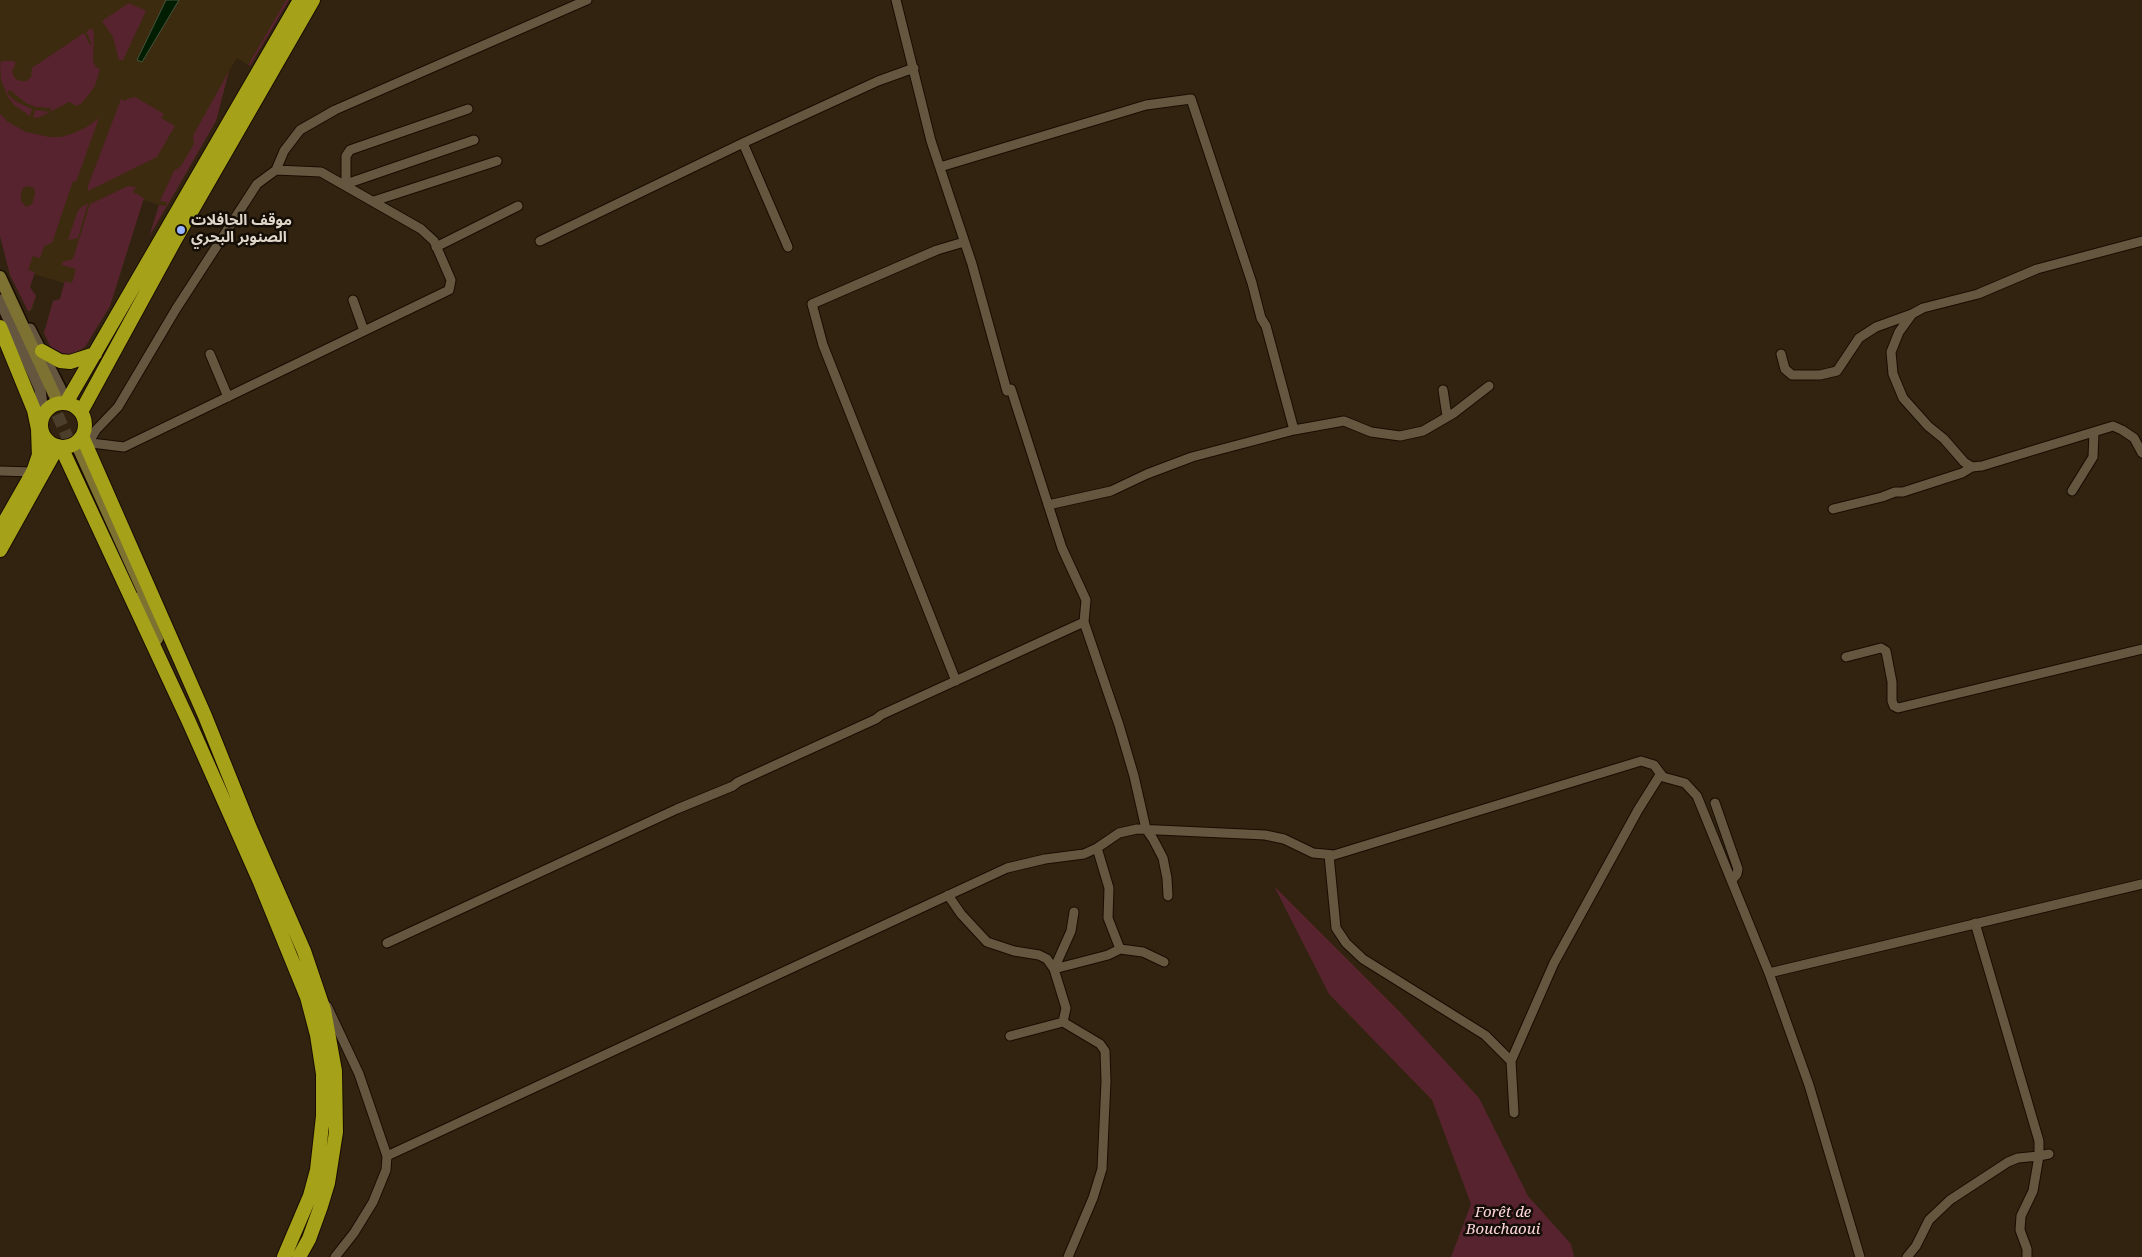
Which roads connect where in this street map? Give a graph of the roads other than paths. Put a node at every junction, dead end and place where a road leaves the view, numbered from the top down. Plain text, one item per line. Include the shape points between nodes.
1 (300, 0) edge
2 (313, 0) edge
3 (587, 0) edge
4 (896, 0) edge
5 (914, 68) junction
6 (468, 109) dead end
7 (474, 140) dead end
8 (742, 143) junction
9 (497, 161) dead end
10 (940, 167) junction
11 (276, 170) junction
12 (346, 184) junction
13 (374, 201) junction
14 (518, 206) dead end
15 (540, 241) dead end
16 (2142, 241) edge
17 (964, 242) junction
18 (436, 247) junction
19 (788, 247) dead end
20 (0, 276) edge
21 (0, 289) edge
22 (0, 300) edge
23 (353, 300) dead end
24 (1912, 314) junction
25 (0, 327) edge
26 (364, 331) junction
27 (42, 351) junction
28 (94, 354) junction
29 (210, 354) dead end
30 (1781, 354) dead end
31 (1488, 386) dead end
32 (1443, 390) dead end
33 (228, 397) junction
34 (59, 400) junction
35 (81, 412) junction
36 (43, 414) junction
37 (1447, 416) junction
38 (1294, 430) junction
39 (2094, 432) junction
40 (44, 436) junction
41 (75, 444) junction
42 (2142, 453) edge
43 (39, 458) junction
44 (1972, 467) junction
45 (0, 471) edge
46 (37, 476) junction
47 (76, 476) junction
48 (2072, 491) dead end
49 (1048, 505) junction
50 (1833, 509) dead end
51 (0, 530) edge
52 (0, 550) edge
53 (1084, 622) junction
54 (2142, 648) edge
55 (1846, 657) dead end
56 (956, 681) junction
57 (189, 722) junction
58 (1660, 775) junction
59 (1715, 803) dead end
60 (1146, 829) junction
61 (1097, 848) junction
62 (1328, 855) junction
63 (1732, 880) junction
64 (2142, 884) edge
65 (948, 894) junction
66 (1168, 896) dead end
67 (1074, 912) dead end
68 (1975, 924) junction
69 (387, 943) dead end
70 (1120, 949) junction
71 (1164, 962) dead end
72 (1054, 969) junction
73 (1770, 973) junction
74 (313, 974) junction
75 (1063, 1022) junction
76 (1010, 1036) dead end
77 (1511, 1061) junction
78 (1514, 1112) dead end
79 (2049, 1154) dead end
80 (387, 1156) junction
81 (2039, 1156) junction
82 (284, 1257) edge
83 (299, 1257) edge
84 (335, 1257) edge
85 (1068, 1257) edge
86 (1860, 1257) edge
87 (1907, 1257) edge
88 (2027, 1257) edge

1 - 28 highway
2 - 35 highway
3 - 11 street via 335,110 300,130 284,151
4 - 5 street
5 - 8 street
5 - 10 street
6 - 12 street via 350,150 346,156
7 - 12 street
8 - 15 street
8 - 19 street
9 - 13 street
10 - 17 street
10 - 38 street via 1146,105 1192,98 1266,326
11 - 12 street via 321,172
11 - 41 street via 257,184 176,309 118,407 96,430
12 - 13 street
13 - 18 street via 421,229
14 - 18 street
16 - 24 street via 2036,269 1978,294 1923,308
17 - 49 street
17 - 56 street via 937,250 812,304 823,345
18 - 26 street via 451,280 449,290
20 - 27 street via 8,283
20 - 34 main road
21 - 34 main road
22 - 36 street via 40,389
23 - 26 street
24 - 30 street via 1876,326 1859,338 1837,371 1792,375 1785,369
24 - 44 street via 1899,332 1891,352 1893,374 1903,398
25 - 43 highway via 34,410
26 - 33 street
27 - 28 highway via 60,361 70,362
27 - 34 street
28 - 34 highway
29 - 33 street
31 - 37 street
32 - 37 street
33 - 41 street via 124,447
34 - 35 highway via 72,404
34 - 36 highway
35 - 41 highway via 85,424
36 - 40 highway
37 - 38 street via 1423,431 1400,436 1371,432 1344,421
38 - 49 street via 1192,457 1110,491
39 - 42 street via 2113,426 2134,438
39 - 44 street
39 - 48 street via 2093,457
40 - 41 highway via 48,441
40 - 43 highway
41 - 46 highway
41 - 47 highway
41 - 57 main road via 182,698
41 - 74 highway via 204,716
43 - 46 highway
44 - 50 street via 1903,492
45 - 46 street
46 - 47 highway via 59,470
46 - 51 highway
46 - 52 highway
47 - 57 highway
49 - 53 street via 1062,548 1086,600
53 - 56 street
53 - 60 street via 1119,725
54 - 55 street via 1898,708 1892,701 1886,651 1881,648
56 - 69 street
57 - 82 highway via 307,997 317,1035 323,1074 322,1134 317,1170 310,1196
58 - 62 street via 1650,763 1636,761 1340,854
58 - 63 street via 1680,781 1694,791
58 - 77 street via 1554,963
59 - 63 street via 1738,869
60 - 61 street via 1119,833
60 - 62 street via 1274,836 1313,853
60 - 66 street via 1163,858
61 - 65 street via 1007,868
61 - 70 street via 1109,888 1108,918
62 - 77 street via 1336,928 1346,943 1363,958 1485,1035
63 - 73 street
64 - 68 street
65 - 72 street via 961,914 987,942 1014,951 1039,954
65 - 80 street
67 - 72 street via 1071,931
68 - 73 street
68 - 81 street via 2039,1141
70 - 71 street via 1143,952
70 - 72 street
72 - 75 street via 1066,1008
73 - 86 street via 1809,1085
74 - 80 street via 359,1074
74 - 83 highway via 332,1044 337,1097 336,1132 328,1183 309,1239
75 - 76 street
75 - 85 street via 1100,1044 1105,1051 1106,1081 1102,1169 1094,1198
77 - 78 street
79 - 81 street
80 - 84 street via 386,1170 373,1202
81 - 87 street via 2008,1162 1950,1200 1929,1220
81 - 88 street via 2033,1191 2021,1216 2020,1230

